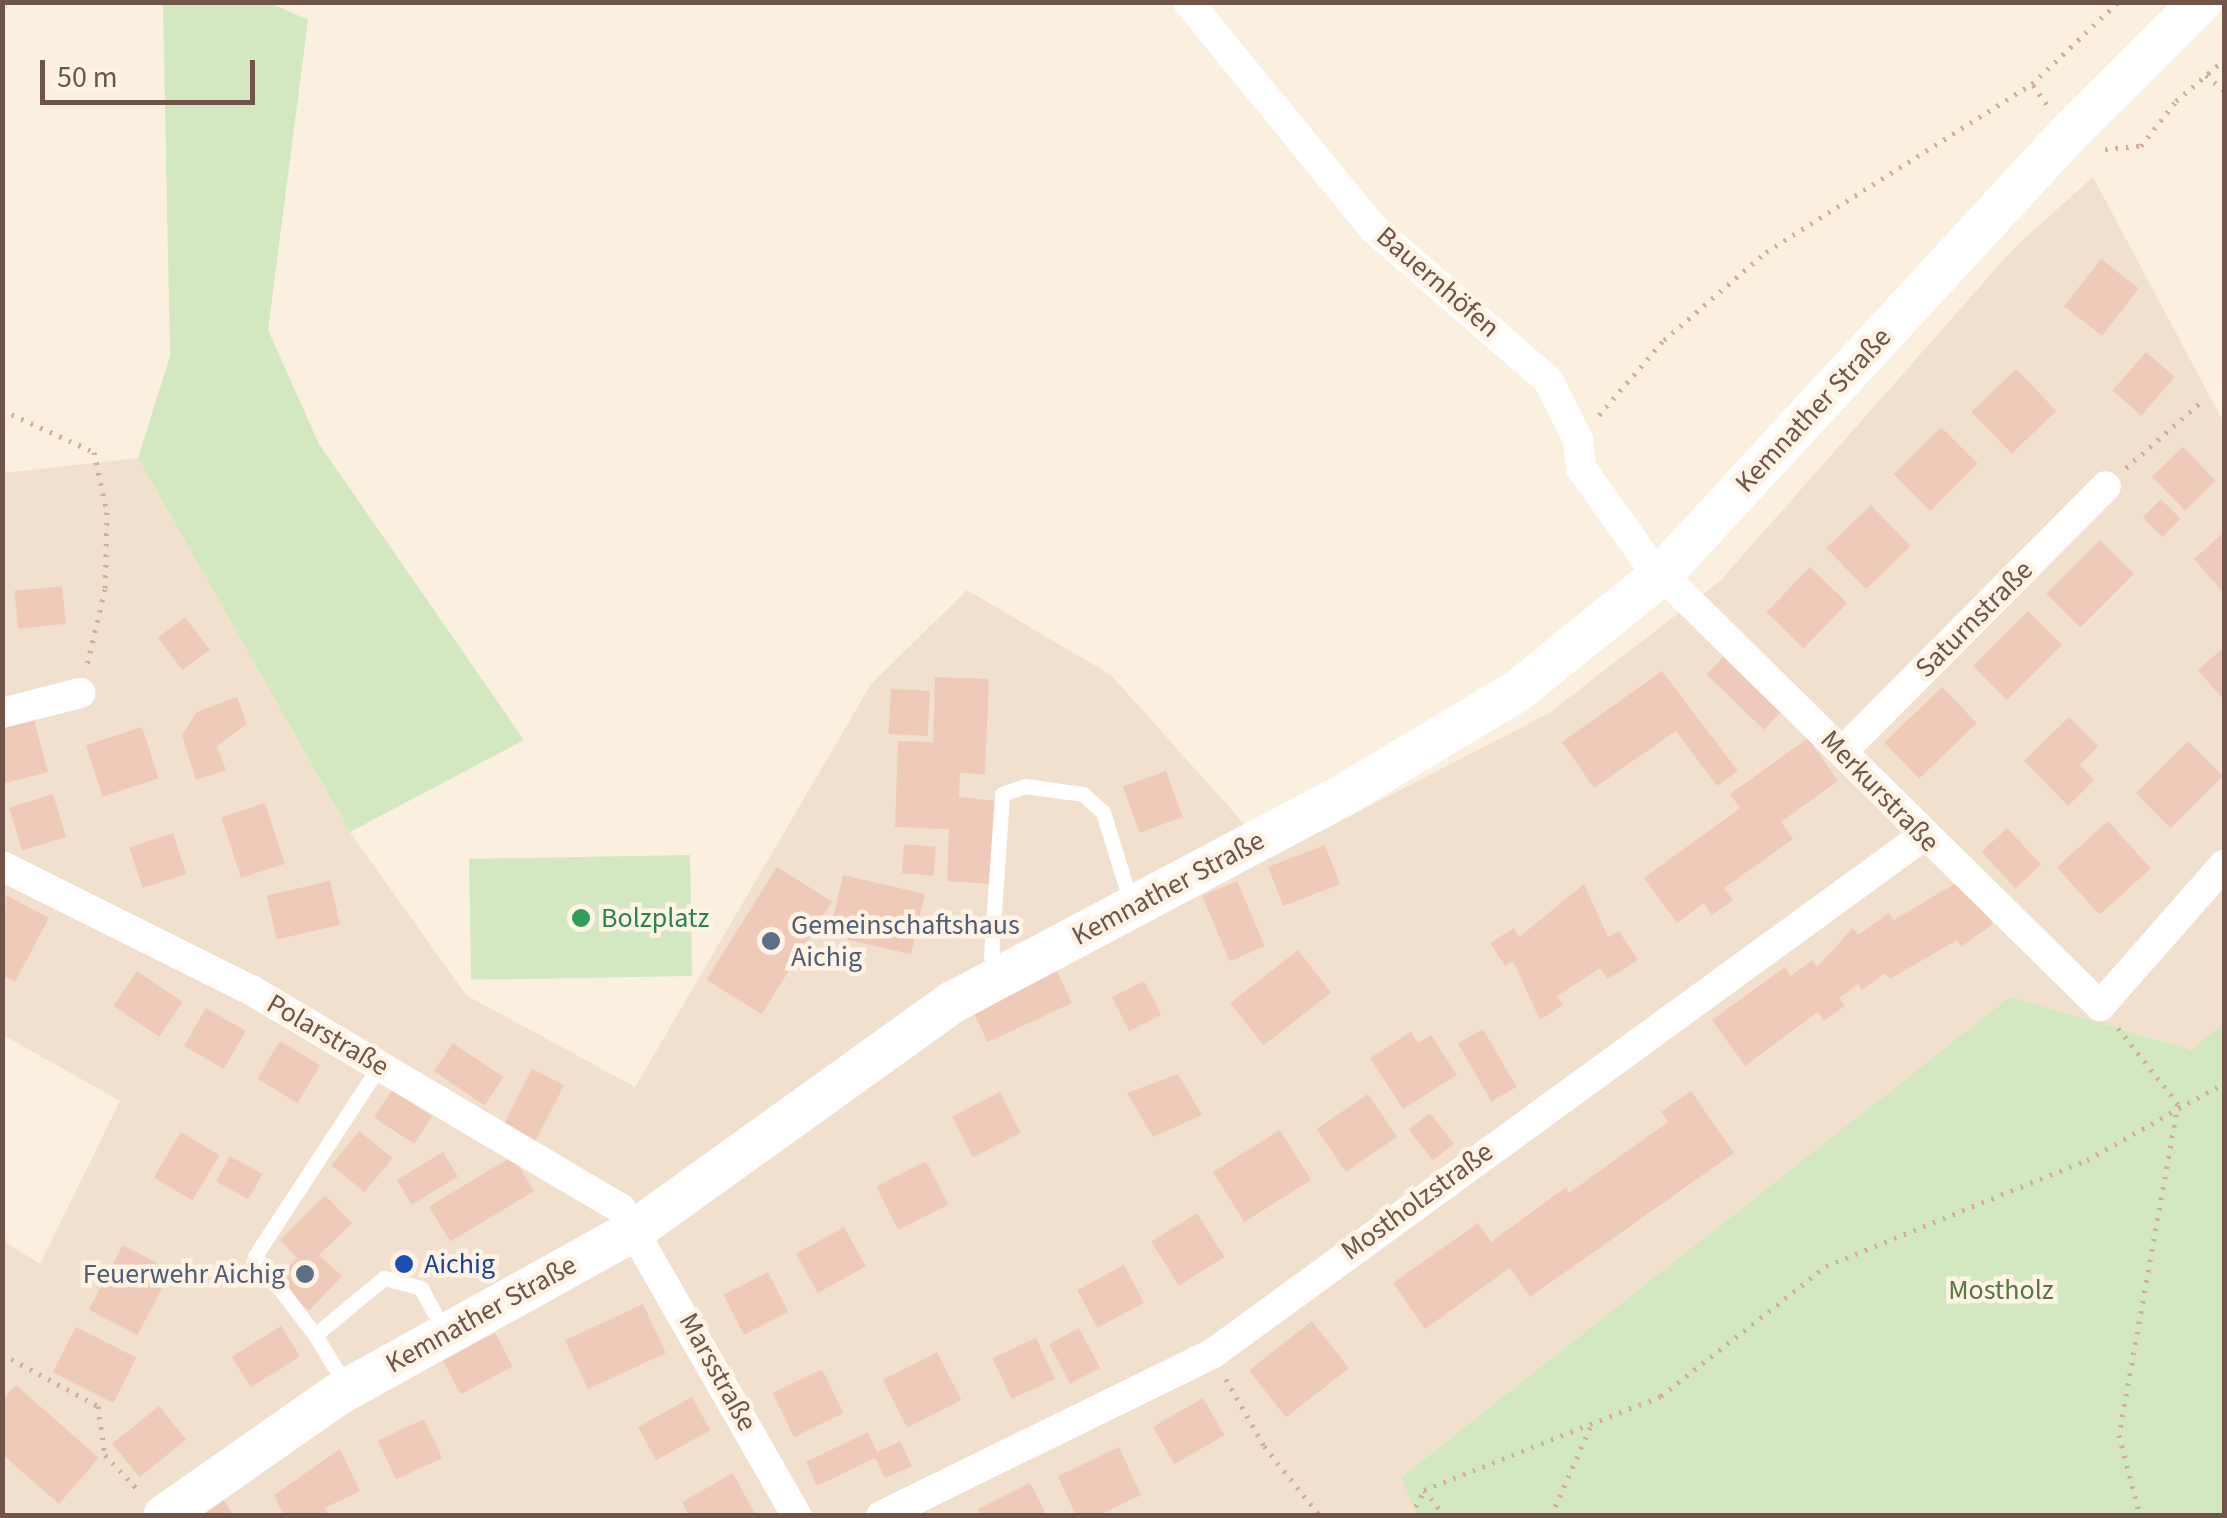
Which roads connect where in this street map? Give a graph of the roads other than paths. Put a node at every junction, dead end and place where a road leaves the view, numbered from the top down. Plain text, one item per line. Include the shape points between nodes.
1 (1188, 2) edge
2 (2201, 2) edge
3 (2106, 486) road end
4 (1662, 574) junction
5 (80, 693) road end
6 (2, 714) edge
7 (1843, 752) junction
8 (1923, 836) junction
9 (2224, 864) edge
10 (2, 866) edge
11 (1132, 908) junction
12 (999, 977) junction
13 (380, 1065) junction
14 (638, 1228) junction
15 (445, 1333) junction
16 (315, 1335) junction
17 (348, 1388) junction
18 (157, 1509) edge
19 (797, 1516) edge
20 (881, 1516) edge

1 - 4 street, Bauernhöfen via 1374,229 1548,380 1578,440 1581,468
2 - 4 main road, Kemnather Straße via 2068,133
3 - 7 street, Saturnstraße
4 - 7 street, Merkurstraße
4 - 11 main road, Kemnather Straße via 1516,692
5 - 6 street
7 - 8 street, Merkurstraße
8 - 9 street, Merkurstraße via 2100,1006
8 - 20 street, Mostholzstraße via 1212,1354
10 - 13 street, Polarstraße via 200,962
11 - 12 main road, Kemnather Straße
11 - 12 lane via 1103,812 1063,789 1025,786 1002,794 991,956
12 - 14 main road, Kemnather Straße via 953,1002
13 - 14 street, Polarstraße via 620,1209
13 - 16 lane via 255,1256
14 - 15 main road, Kemnather Straße
14 - 19 street, Marsstraße
15 - 16 lane via 421,1288 384,1278
15 - 17 main road, Kemnather Straße
16 - 17 lane
17 - 18 main road, Kemnather Straße

